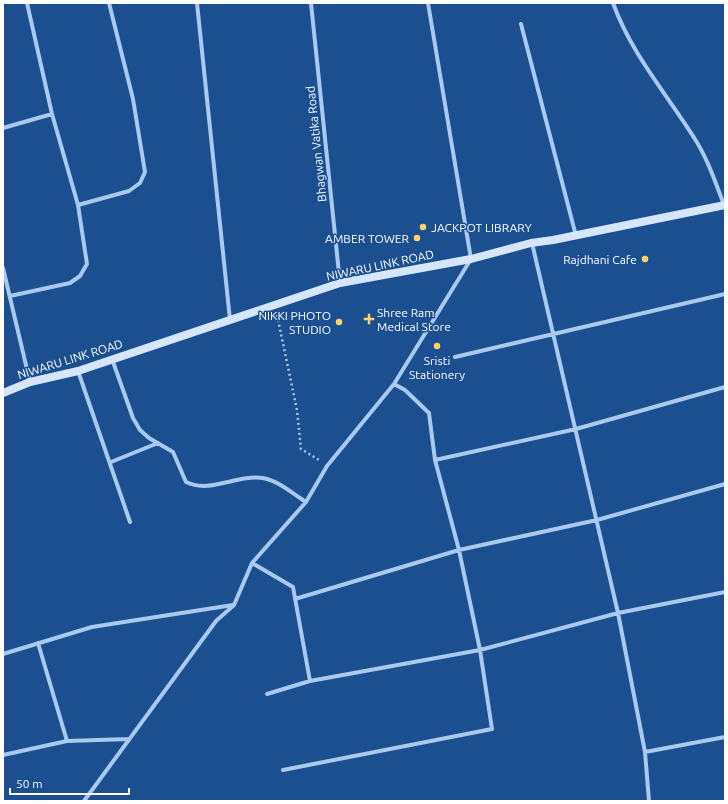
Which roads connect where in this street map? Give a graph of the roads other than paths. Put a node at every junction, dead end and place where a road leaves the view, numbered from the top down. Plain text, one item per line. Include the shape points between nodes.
1 (27, 3) edge
2 (109, 3) edge
3 (197, 3) edge
4 (311, 3) edge
5 (428, 3) edge
6 (613, 3) edge
7 (521, 24) dead end
8 (52, 114) junction
9 (3, 128) edge
10 (78, 205) junction
11 (724, 205) edge
12 (576, 236) junction
13 (532, 243) junction
14 (471, 258) junction
15 (3, 268) edge
16 (340, 283) junction
17 (725, 294) edge
18 (10, 296) junction
19 (230, 320) junction
20 (554, 335) junction
21 (455, 357) dead end
22 (112, 359) junction
23 (78, 371) junction
24 (30, 382) junction
25 (394, 384) junction
26 (725, 388) edge
27 (3, 393) edge
28 (576, 428) junction
29 (158, 443) junction
30 (435, 460) junction
31 (111, 462) junction
32 (725, 484) edge
33 (306, 502) junction
34 (597, 520) junction
35 (130, 522) dead end
36 (459, 550) junction
37 (252, 563) junction
38 (725, 592) edge
39 (295, 599) junction
40 (234, 605) junction
41 (618, 613) junction
42 (38, 643) junction
43 (480, 650) junction
44 (3, 654) edge
45 (310, 681) junction
46 (267, 694) dead end
47 (725, 736) edge
48 (129, 739) junction
49 (67, 741) junction
50 (645, 752) junction
51 (3, 755) edge
52 (283, 770) dead end
53 (84, 801) edge
54 (649, 801) edge

1 - 8 street
2 - 10 street via 133,99 145,172 140,183 129,190
3 - 19 street
4 - 16 street, Bhagwan Vatika Road
5 - 14 street
6 - 11 street via 640,60 694,137
7 - 12 street
8 - 9 street
8 - 10 street
10 - 18 street via 87,264 80,276 70,282
11 - 12 street, NIWARU LINK ROAD
12 - 13 street, NIWARU LINK ROAD
13 - 14 street, NIWARU LINK ROAD
13 - 20 street
14 - 16 street, NIWARU LINK ROAD
14 - 25 street
15 - 18 street
16 - 19 street, NIWARU LINK ROAD
17 - 20 street
18 - 24 street
19 - 22 street, NIWARU LINK ROAD
20 - 21 street
20 - 28 street
22 - 23 street, NIWARU LINK ROAD
22 - 29 street via 133,418 140,430
23 - 24 street, NIWARU LINK ROAD
23 - 31 street
24 - 27 street, NIWARU LINK ROAD
25 - 30 street via 405,390 429,413
25 - 33 street via 327,466
26 - 28 street
28 - 30 street
28 - 34 street
29 - 31 street
29 - 33 street via 173,452 182,476 193,486 252,477 264,478 279,484
30 - 36 street
31 - 35 street
32 - 34 street
33 - 37 street
34 - 36 street
34 - 41 street
36 - 39 street
36 - 43 street
37 - 39 street via 293,587
37 - 40 street
38 - 41 street
39 - 45 street
40 - 42 street via 92,627
40 - 48 street via 216,621
41 - 43 street
41 - 50 street
42 - 44 street
42 - 49 street
43 - 45 street
43 - 52 street via 492,729
45 - 46 street
47 - 50 street
48 - 49 street
48 - 53 street
49 - 51 street
50 - 54 street

